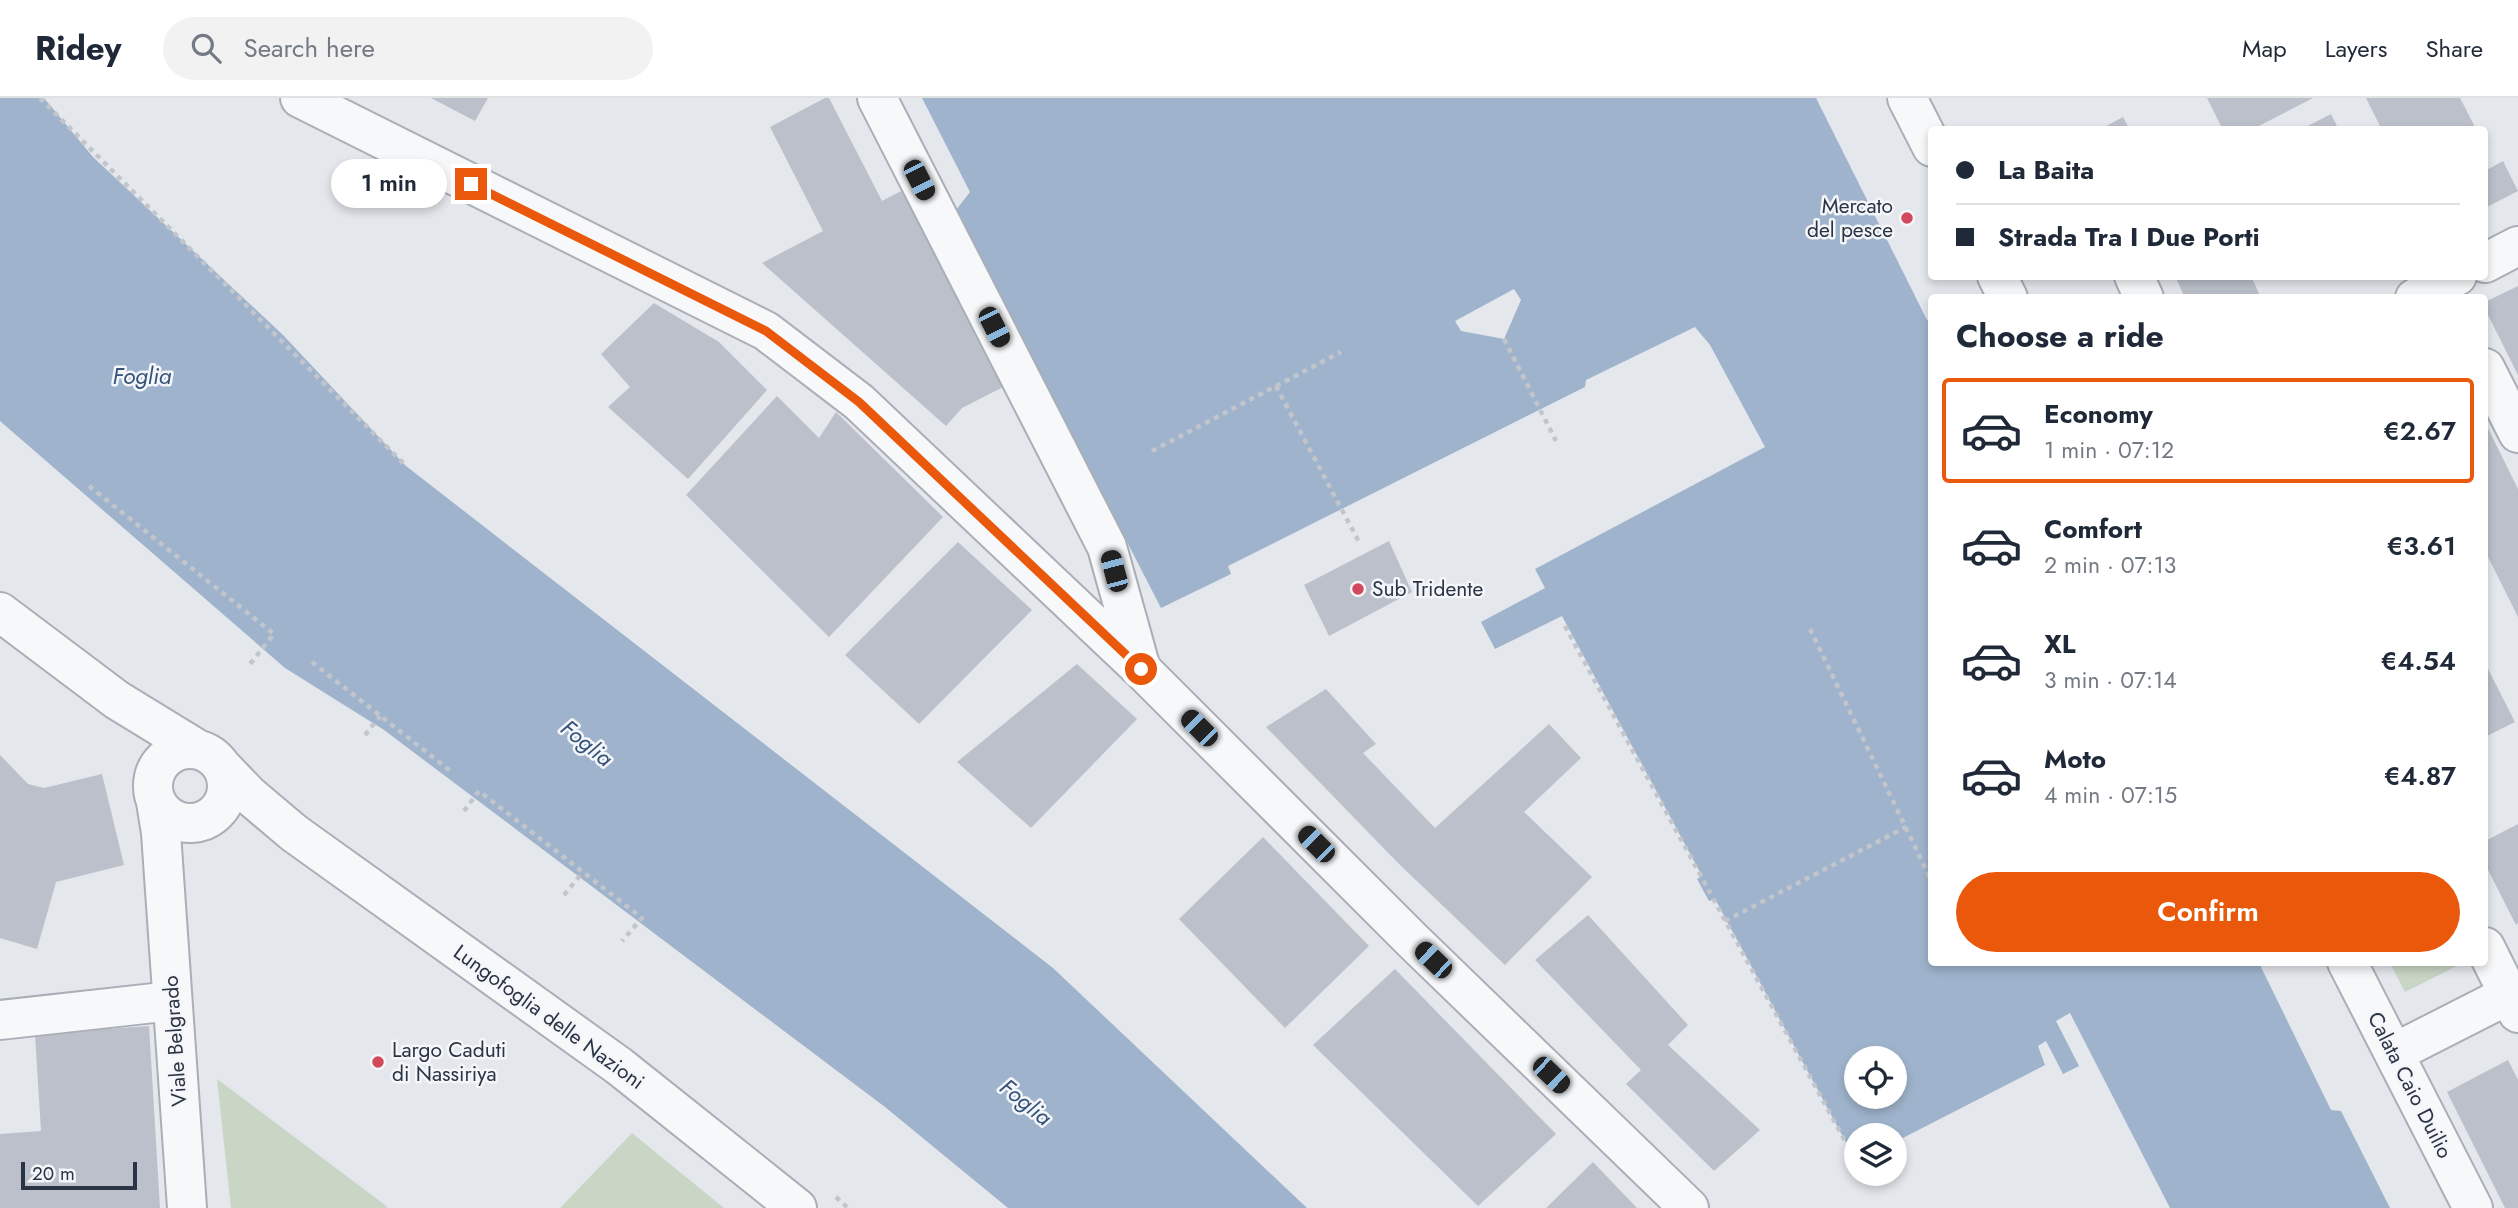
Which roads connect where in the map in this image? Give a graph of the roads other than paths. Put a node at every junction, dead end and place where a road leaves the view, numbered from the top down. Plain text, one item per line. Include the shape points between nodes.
1 (300, 98) edge
2 (877, 98) edge
3 (1907, 98) edge
4 (1928, 139) edge
5 (2518, 247) edge
6 (2488, 262) edge
7 (2488, 374) edge
8 (2518, 433) edge
9 (0, 612) edge
10 (1141, 669) junction
11 (117, 700) junction
12 (210, 759) junction
13 (156, 786) junction
14 (201, 821) junction
15 (294, 833) junction
16 (162, 875) junction
17 (2488, 952) edge
18 (2349, 966) edge
19 (2515, 999) edge
20 (172, 1001) junction
21 (0, 1020) edge
22 (2394, 1053) junction
23 (187, 1208) edge
24 (797, 1208) edge
25 (1689, 1208) edge
26 (2473, 1208) edge

1 - 10 street via 766,331 859,402
2 - 10 street via 1107,547
3 - 4 street
5 - 6 street
7 - 8 street
9 - 11 street, Lungofoglia delle Nazioni
10 - 25 street
11 - 12 street, Lungofoglia delle Nazioni
11 - 13 street, Lungofoglia delle Nazioni via 146,745
12 - 13 street via 181,750 166,757
12 - 14 street via 227,780 227,794 221,808
12 - 15 street, Lungofoglia delle Nazioni
13 - 14 street, Lungofoglia delle Nazioni via 165,814 177,822
13 - 16 street, Viale Belgrado
14 - 15 street, Lungofoglia delle Nazioni via 246,816
14 - 16 street via 180,841
15 - 24 street, Lungofoglia delle Nazioni via 619,1066
16 - 20 street, Viale Belgrado
17 - 19 street
18 - 22 street, Calata Caio Duilio
19 - 22 street
20 - 21 street
20 - 23 street, Viale Belgrado
22 - 26 street, Calata Caio Duilio

